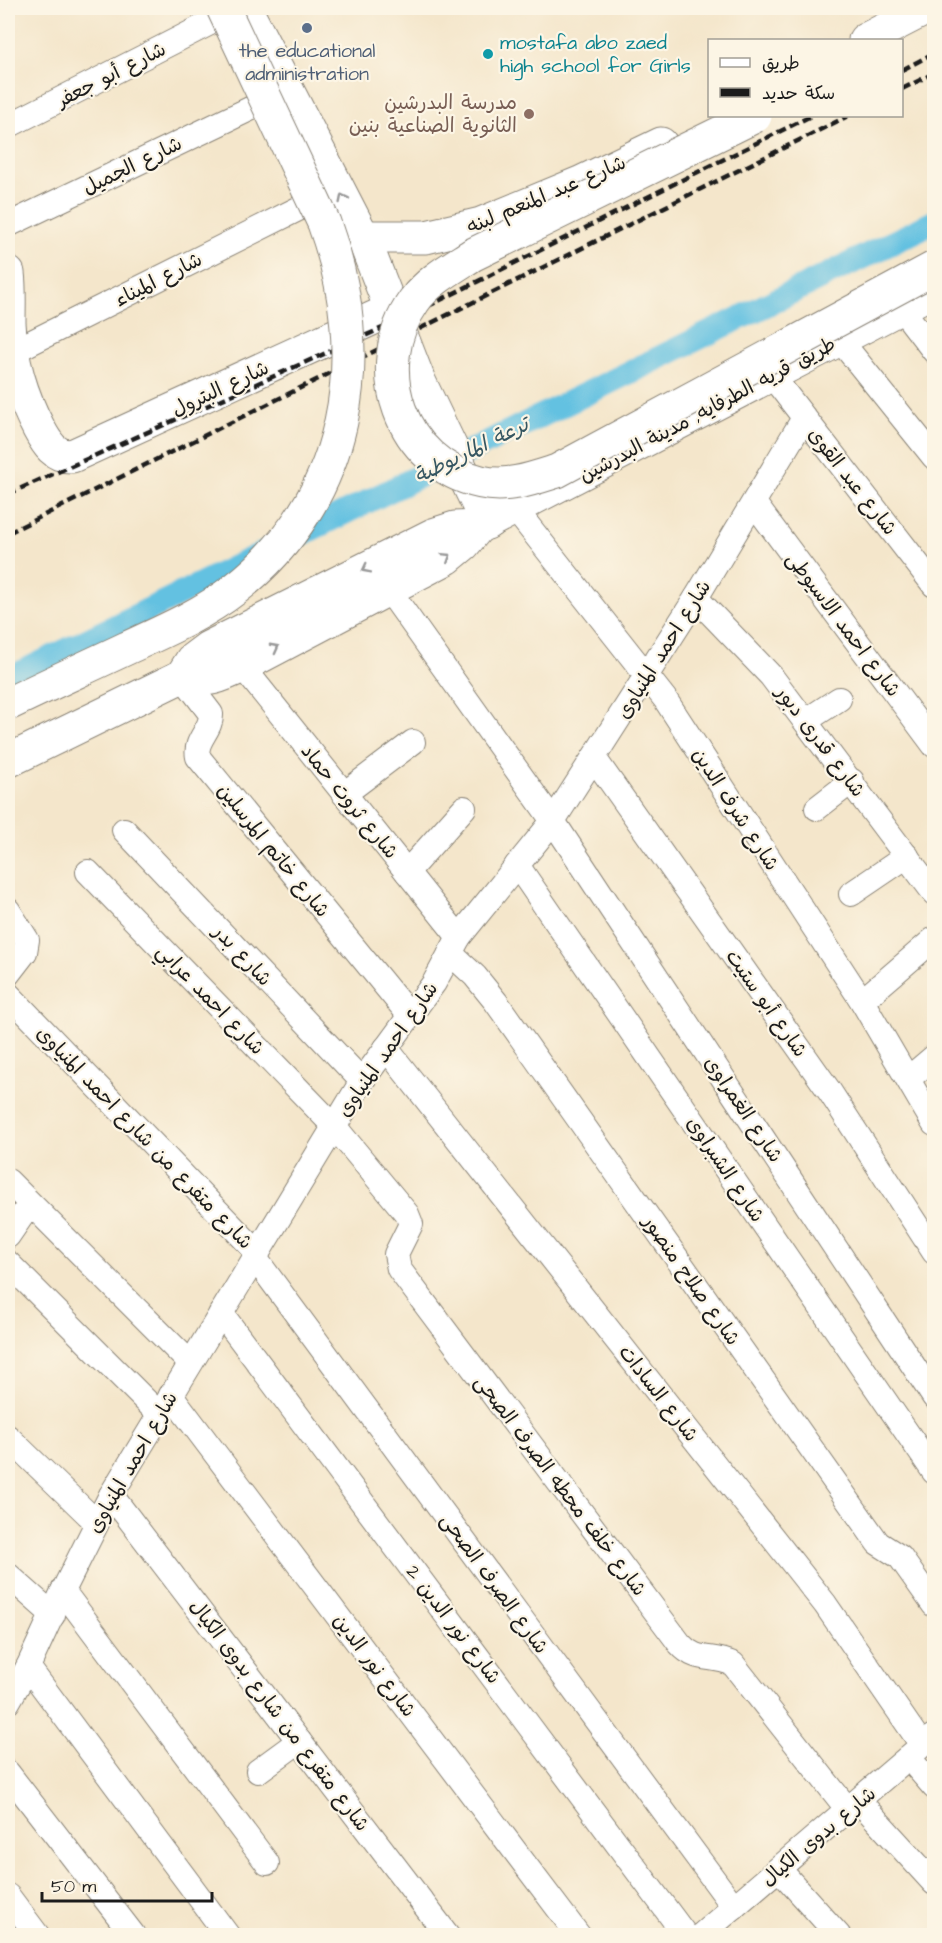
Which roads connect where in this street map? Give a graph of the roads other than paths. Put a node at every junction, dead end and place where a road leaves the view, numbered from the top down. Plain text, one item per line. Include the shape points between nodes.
1 (245, 8) edge
2 (927, 8) edge
3 (215, 12) edge
4 (934, 26) edge
5 (867, 39) edge
6 (903, 42) edge
7 (256, 106) junction
8 (718, 117) edge
9 (753, 117) edge
10 (8, 126) edge
11 (304, 206) junction
12 (8, 225) edge
13 (363, 237) junction
14 (934, 268) edge
15 (934, 290) edge
16 (8, 293) edge
17 (900, 308) junction
18 (391, 310) junction
19 (361, 322) junction
20 (840, 340) junction
21 (934, 351) edge
22 (12, 352) junction
23 (772, 376) junction
24 (16, 407) edge
25 (804, 418) junction
26 (934, 457) edge
27 (754, 503) junction
28 (493, 520) junction
29 (934, 585) edge
30 (388, 589) junction
31 (696, 598) junction
32 (242, 666) junction
33 (647, 674) junction
34 (182, 676) junction
35 (839, 699) dead end
36 (8, 704) edge
37 (807, 720) junction
38 (413, 742) dead end
39 (934, 745) edge
40 (594, 758) junction
41 (8, 761) edge
42 (852, 781) junction
43 (344, 794) junction
44 (817, 807) dead end
45 (464, 808) dead end
46 (553, 821) junction
47 (123, 830) dead end
48 (907, 856) junction
49 (517, 865) junction
50 (88, 872) dead end
51 (407, 872) junction
52 (934, 893) edge
53 (851, 894) dead end
54 (8, 910) edge
55 (934, 939) edge
56 (454, 945) junction
57 (8, 974) edge
58 (8, 994) edge
59 (862, 1001) junction
60 (410, 1016) junction
61 (386, 1048) junction
62 (934, 1057) edge
63 (908, 1079) junction
64 (362, 1081) junction
65 (934, 1124) edge
66 (334, 1126) junction
67 (8, 1181) edge
68 (30, 1204) junction
69 (8, 1236) edge
70 (934, 1252) edge
71 (257, 1256) junction
72 (8, 1263) edge
73 (221, 1313) junction
74 (190, 1363) junction
75 (934, 1397) edge
76 (165, 1404) junction
77 (8, 1437) edge
78 (934, 1472) edge
79 (111, 1495) junction
80 (96, 1522) junction
81 (8, 1575) edge
82 (63, 1591) junction
83 (934, 1605) edge
84 (53, 1614) junction
85 (28, 1667) junction
86 (10, 1693) edge
87 (299, 1741) junction
88 (922, 1746) edge
89 (258, 1771) dead end
90 (8, 1773) edge
91 (934, 1787) edge
92 (854, 1806) junction
93 (267, 1863) dead end
94 (778, 1869) junction
95 (934, 1882) edge
96 (8, 1896) edge
97 (734, 1907) junction
98 (38, 1935) edge
99 (134, 1935) edge
100 (228, 1935) edge
101 (448, 1935) edge
102 (579, 1935) edge
103 (686, 1935) edge
104 (700, 1935) edge
105 (839, 1935) edge

13 -> 1 main road, شارع شرف الدين
2 - 5 main road
3 - 7 main road
3 - 10 street, شارع أبو جعفر
3 - 36 main road, bridge via 324,223 337,257 348,315 350,369 333,451 313,498 293,528 235,589 191,617
4 - 6 main road
7 - 11 main road
7 - 12 street, شارع الجميل
8 - 13 main road, شارع عبد المنعم لبنه via 580,183 481,224 426,237
9 - 14 main road, bridge via 472,255 441,275 416,299 393,345 391,371 394,396 416,442 457,474 481,482 507,485 557,471
11 - 19 main road
11 - 22 street, شارع الميناء
13 - 18 main road, شارع شرف الدين
15 - 17 main road, طريق قريه الطرفايه, مدينة البدرشين
16 - 22 main road
17 - 20 main road, طريق قريه الطرفايه, مدينة البدرشين
17 - 21 street
18 - 19 main road, شارع البترول
18 - 28 main road, شارع شرف الدين via 468,486
19 - 24 main road, شارع البترول via 72,456 64,457 50,448
20 - 23 main road, طريق قريه الطرفايه, مدينة البدرشين
20 - 26 street
22 - 24 main road
23 - 25 street, شارع عبد القوى
23 - 28 main road, طريق قريه الطرفايه, مدينة البدرشين
25 - 27 street, شارع احمد المنياوى
25 - 29 street, شارع عبد القوى
27 - 31 street, شارع احمد المنياوى
27 - 39 street, شارع احمد الاسيوطى
30 -> 28 main road, طريق قريه الطرفايه, مدينة البدرشين via 447,558
28 - 33 street, شارع شرف الدين
28 -> 34 main road, طريق قريه الطرفايه, مدينة البدرشين via 433,536 207,648 192,660
32 -> 30 main road, طريق قريه الطرفايه, مدينة البدرشين
30 - 46 street, شارع الغمراوى
31 - 33 street, شارع احمد المنياوى
31 - 37 street, شارع قدرى دبور via 748,649
32 - 34 main road, طريق قريه الطرفايه, مدينة البدرشين via 211,679
32 - 43 street, شارع ثروت حماد
33 - 40 street, شارع احمد المنياوى
33 - 59 street, شارع شرف الدين
34 - 41 main road, طريق قريه الطرفايه, مدينة البدرشين
34 - 60 street, شارع خاتم المرسلين via 211,714 210,725 198,746 198,757
35 - 37 street
37 - 42 street, شارع قدرى دبور
38 - 43 street
40 - 46 street, شارع احمد المنياوى
40 - 70 street, شارع أبو ستيت via 830,1092
42 - 44 street
42 - 48 street, شارع قدرى دبور
43 - 51 street, شارع ثروت حماد
45 - 51 street
46 - 49 street, شارع احمد المنياوى
46 - 75 street, شارع الغمراوى
47 - 64 street, شارع بدر
48 - 52 street, شارع قدرى دبور
48 - 53 street
49 - 56 street, شارع احمد المنياوى
49 - 78 street, شارع الشبراوى
50 - 66 street, شارع احمد عرابي
51 - 56 street, شارع ثروت حماد
54 - 57 street via 27,940 25,952
55 - 59 street
56 - 60 street, شارع احمد المنياوى via 434,983
56 - 83 street, شارع صلاح منصور via 878,1543 906,1564
58 - 71 street, شارع متفرع من شارع احمد المنياوى
59 - 63 street, شارع شرف الدين
60 - 61 street, شارع احمد المنياوى
61 - 64 street, شارع احمد المنياوى
61 - 88 street, شارع السادات via 825,1604
62 - 63 street
63 - 65 street, شارع شرف الدين
64 - 66 street, شارع احمد المنياوى
66 - 71 street, شارع احمد المنياوى
66 - 92 street, شارع خلف محطه الصرف الصحى via 411,1219 396,1254 399,1269 680,1644 687,1653 699,1658 722,1659 733,1664
67 - 68 street
68 - 69 street
68 - 74 street
71 - 73 street, شارع احمد المنياوى
71 - 97 street, شارع الصرف الصحى
72 - 76 street, شارع نور الدين
73 - 74 street, شارع احمد المنياوى
73 - 103 street, شارع نور الدين 2
74 - 76 street, شارع احمد المنياوى
76 - 79 street, شارع احمد المنياوى
76 - 102 street, شارع نور الدين
77 - 80 street
79 - 80 street, شارع احمد المنياوى
79 - 87 street, شارع متفرع من شارع بدوى الكيال
80 - 82 street, شارع احمد المنياوى
81 - 84 street
82 - 84 street, شارع احمد المنياوى
82 - 93 street
84 - 85 street, شارع احمد المنياوى
85 - 86 street, شارع احمد المنياوى
85 - 100 street
87 - 89 street
87 - 101 street, شارع متفرع من شارع بدوى الكيال
88 - 91 street, شارع السادات
88 - 92 street, شارع بدوى الكيال
90 - 99 street
92 - 94 street, شارع بدوى الكيال
92 - 95 street
94 - 97 street, شارع بدوى الكيال
94 - 105 street
96 - 98 street
97 - 104 street, شارع بدوى الكيال

